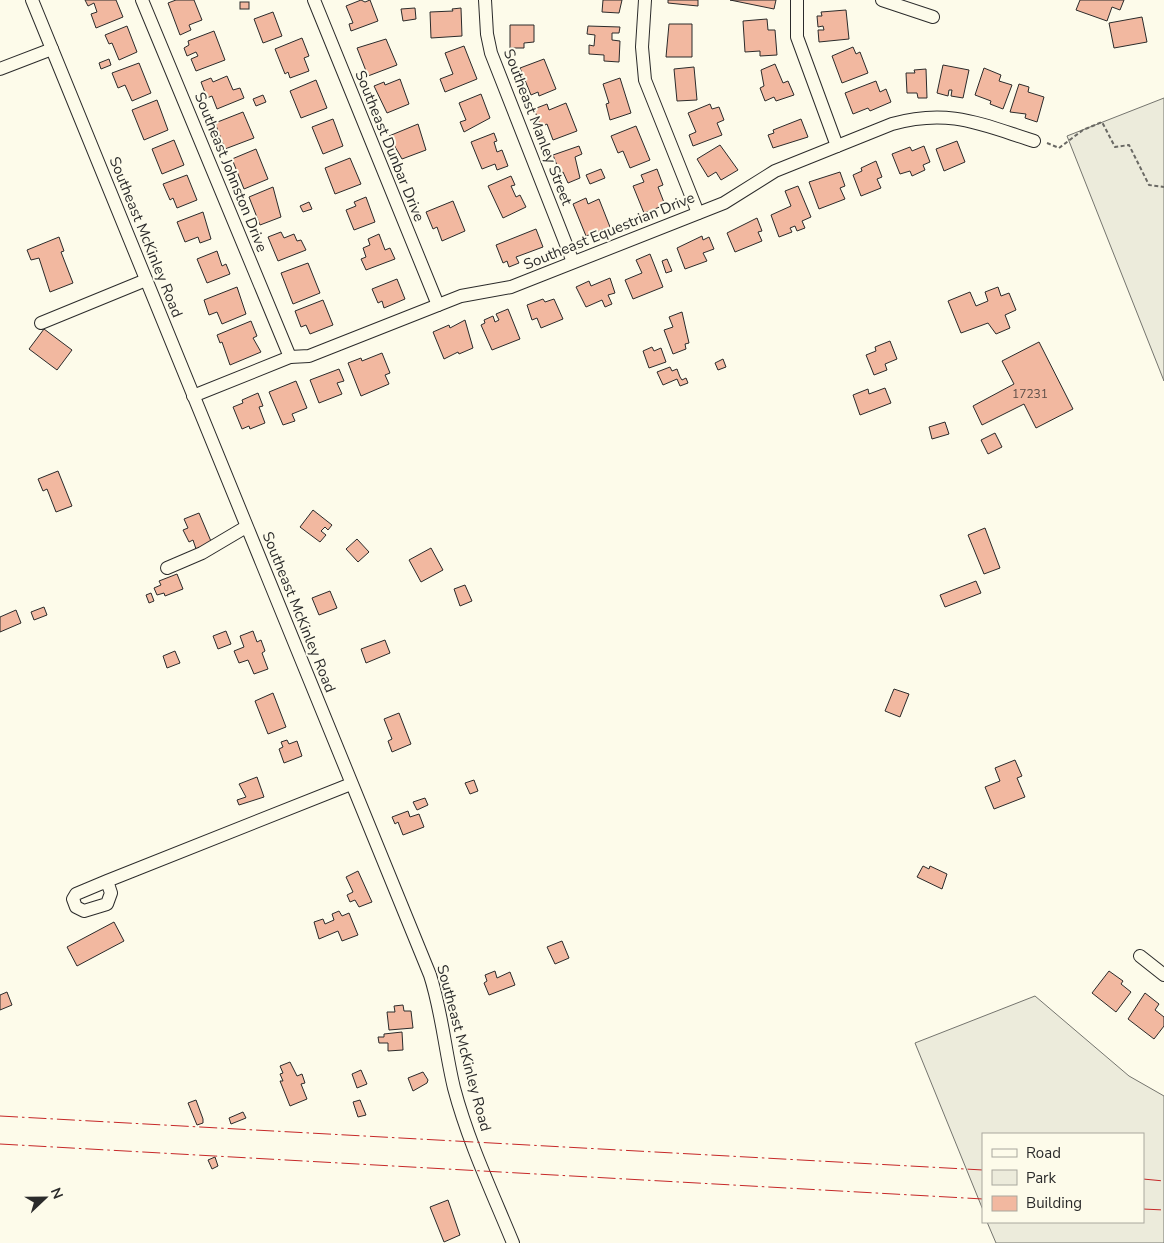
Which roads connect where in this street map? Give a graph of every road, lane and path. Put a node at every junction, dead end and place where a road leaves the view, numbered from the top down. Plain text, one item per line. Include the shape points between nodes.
1 (32, 0) edge
2 (142, 0) edge
3 (314, 0) edge
4 (485, 0) edge
5 (645, 0) edge
6 (797, 0) edge
7 (882, 0) edge
8 (902, 3) edge
9 (933, 17) dead end
10 (52, 49) junction
11 (0, 69) edge
12 (1034, 141) dead end
13 (837, 146) junction
14 (1058, 148) dead end
15 (1164, 187) edge
16 (698, 213) junction
17 (573, 262) junction
18 (146, 280) junction
19 (438, 305) junction
20 (41, 323) dead end
21 (290, 357) junction
22 (193, 396) junction
23 (246, 527) junction
24 (167, 568) dead end
25 (351, 784) junction
26 (107, 881) dead end
27 (1140, 956) dead end
28 (1164, 975) edge
29 (513, 1243) edge

1 - 10 street, Southeast McKinley Road
2 - 21 street, Southeast Johnston Drive
3 - 19 street, Southeast Dunbar Drive
4 - 17 street, Southeast Manley Street via 491,54
5 - 16 street via 642,47 645,80
6 - 13 street via 797,37
7 - 8 street
8 - 9 street
10 - 11 street
10 - 18 street, Southeast McKinley Road
12 - 13 street, Southeast Equestrian Drive via 973,121 930,116 892,124
13 - 16 street, Southeast Equestrian Drive via 775,172 724,203
14 - 15 path via 1083,130 1102,122 1115,147 1129,145 1149,185
16 - 17 street, Southeast Equestrian Drive
17 - 19 street, Southeast Equestrian Drive via 511,287 474,292
18 - 20 street
18 - 22 street, Southeast McKinley Road
19 - 21 street, Southeast Equestrian Drive via 309,356
21 - 22 street, Southeast Equestrian Drive
22 - 23 street, Southeast McKinley Road
23 - 24 street via 202,553
23 - 25 street, Southeast McKinley Road
25 - 26 street
25 - 29 street, Southeast McKinley Road via 430,976 462,1113
27 - 28 street

